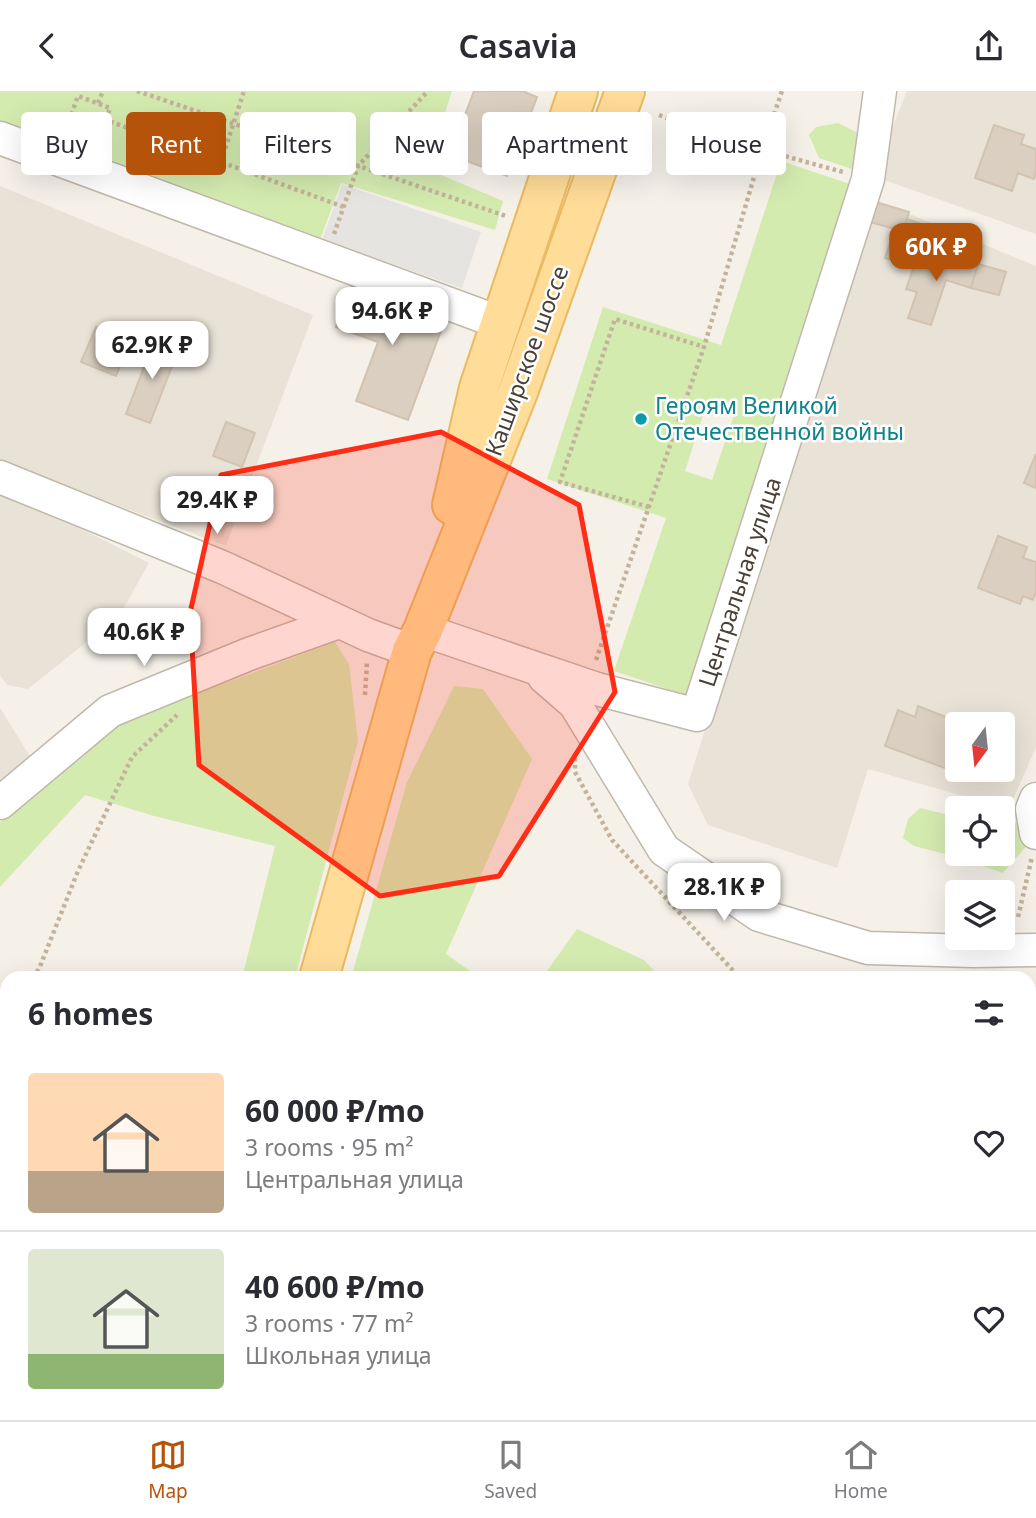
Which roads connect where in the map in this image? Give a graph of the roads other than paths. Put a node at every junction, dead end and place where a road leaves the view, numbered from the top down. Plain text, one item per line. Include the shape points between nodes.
1 (578, 91) edge
2 (625, 91) edge
3 (880, 91) edge
4 (0, 138) edge
5 (501, 323) junction
6 (0, 477) edge
7 (339, 622) junction
8 (418, 640) junction
9 (533, 666) junction
10 (1036, 799) edge
11 (0, 803) edge
12 (1035, 843) edge
13 (1036, 950) edge
14 (321, 971) edge

1 - 5 main road, Каширское шоссе
2 - 8 main road, Каширское шоссе via 518,392
3 - 9 street, Центральная улица via 868,179 697,715 597,689
4 - 5 street
5 - 8 main road, Каширское шоссе via 479,388
6 - 7 street, Центральная улица via 222,567
7 - 8 street, Центральная улица via 368,635
7 - 11 street via 110,711
8 - 9 street, Центральная улица
8 - 14 main road, Каширское шоссе
9 - 13 street via 575,704 664,850 759,915 868,948
10 - 12 street via 1032,809

